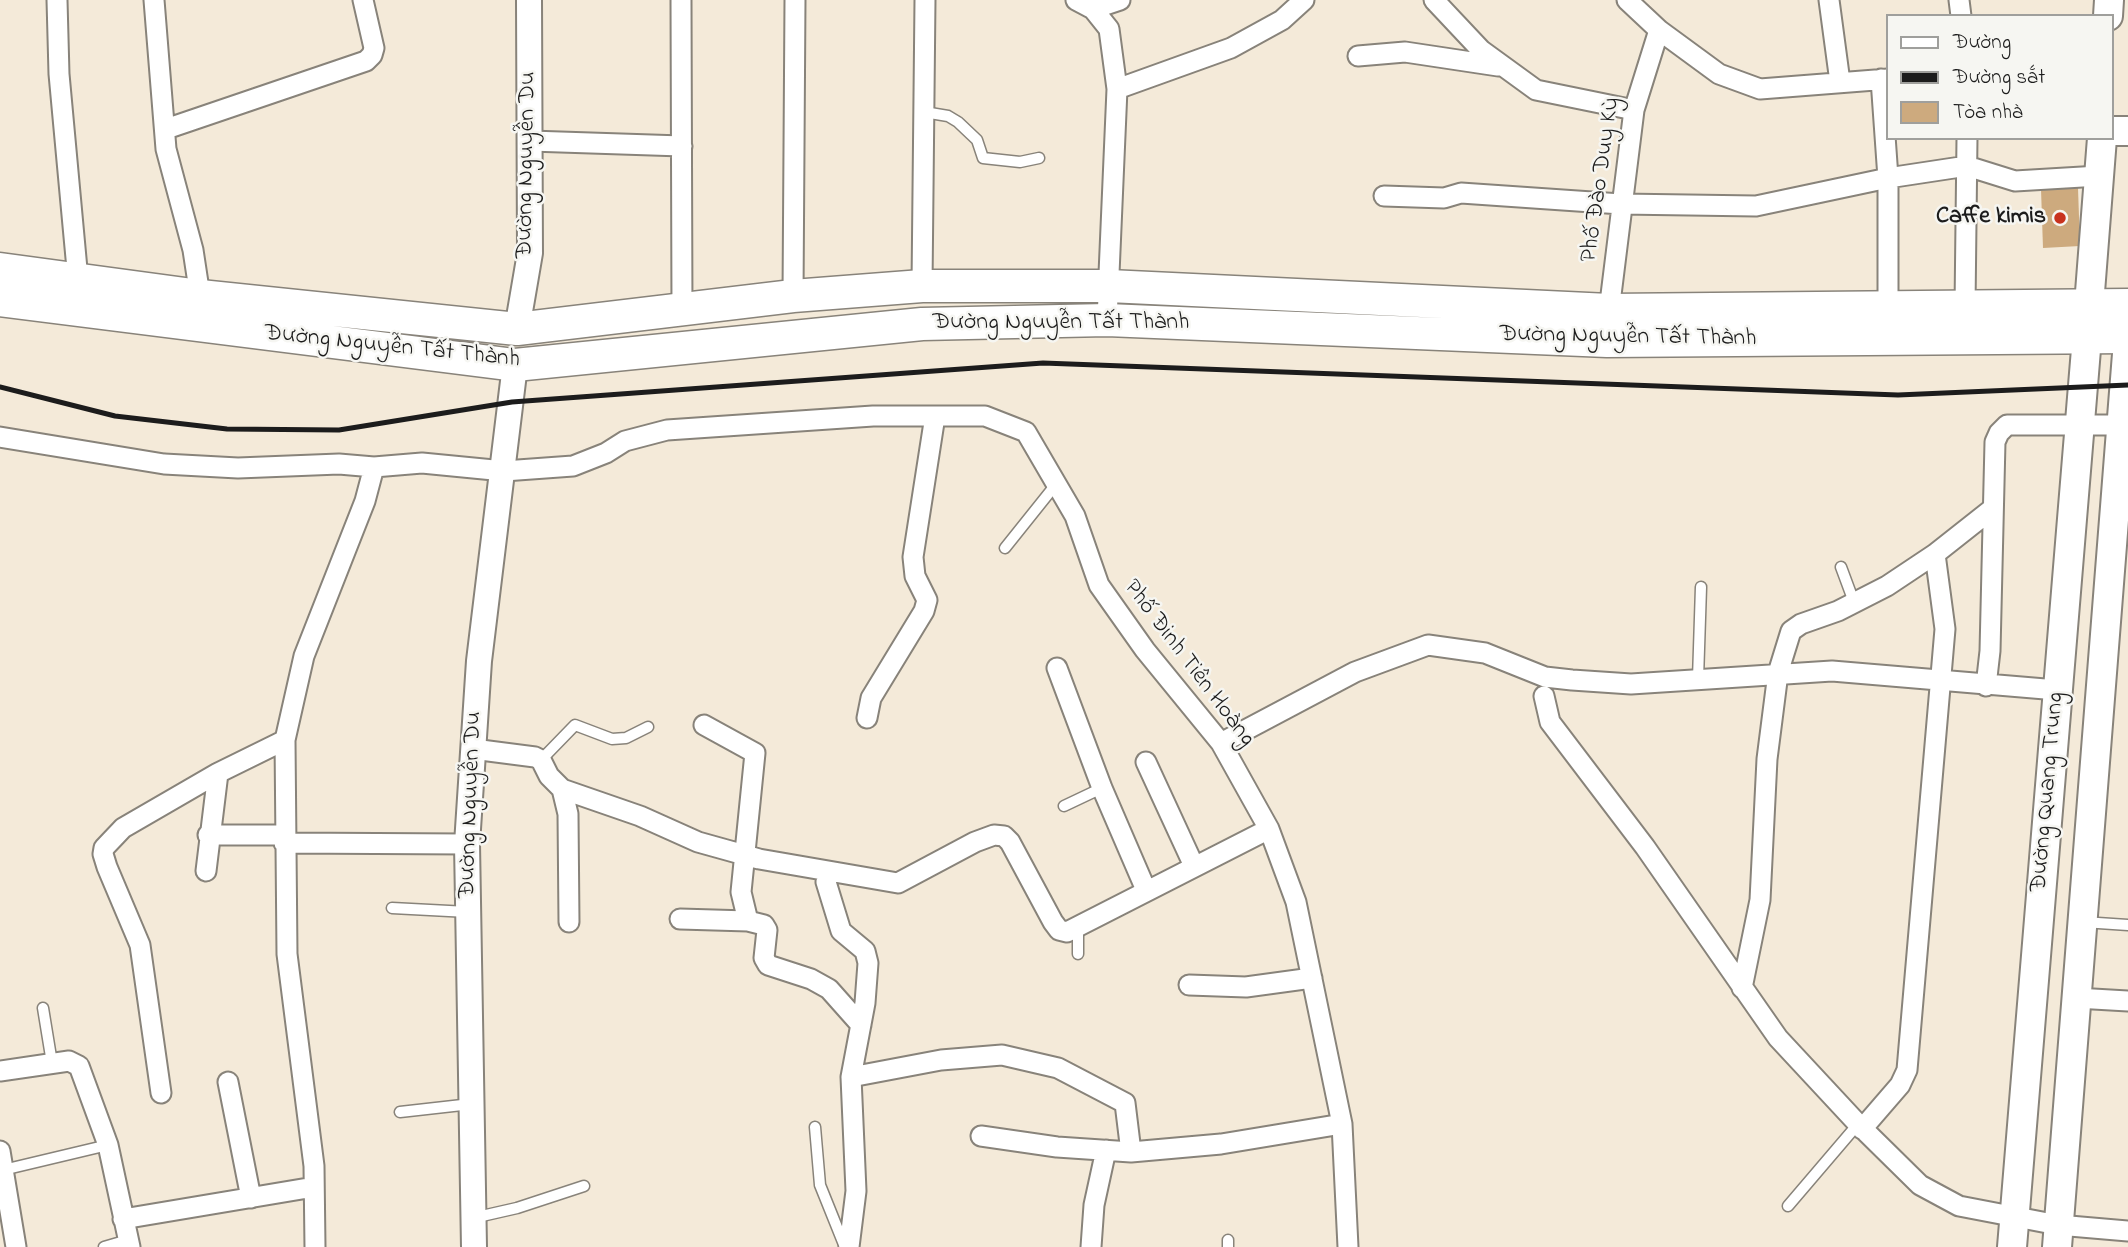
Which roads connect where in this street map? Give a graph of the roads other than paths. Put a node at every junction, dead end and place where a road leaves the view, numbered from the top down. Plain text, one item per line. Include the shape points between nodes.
1 (57, 0) edge
2 (154, 0) edge
3 (363, 0) edge
4 (529, 0) edge
5 (681, 0) edge
6 (796, 0) edge
7 (925, 0) edge
8 (1076, 0) edge
9 (1120, 0) edge
10 (1304, 0) edge
11 (1434, 0) edge
12 (1627, 0) edge
13 (1829, 0) edge
14 (1093, 9) junction
15 (1659, 30) junction
16 (1358, 56) dead end
17 (1502, 67) junction
18 (1885, 79) edge
19 (1840, 82) junction
20 (1117, 89) junction
21 (1634, 110) junction
22 (923, 112) junction
23 (1886, 112) edge
24 (166, 129) junction
25 (1887, 140) edge
26 (1967, 140) edge
27 (2102, 140) edge
28 (530, 141) junction
29 (681, 146) junction
30 (1039, 158) dead end
31 (1967, 166) junction
32 (2099, 176) junction
33 (1888, 178) junction
34 (1384, 196) dead end
35 (1621, 204) junction
36 (0, 269) edge
37 (78, 280) junction
38 (922, 286) junction
39 (1109, 286) junction
40 (795, 296) junction
41 (0, 300) edge
42 (2089, 305) junction
43 (2128, 305) edge
44 (1888, 307) junction
45 (1965, 307) junction
46 (1737, 309) junction
47 (682, 310) junction
48 (1609, 310) junction
49 (198, 311) junction
50 (1107, 320) junction
51 (517, 329) junction
52 (798, 337) junction
53 (2087, 337) junction
54 (2128, 339) edge
55 (1737, 340) junction
56 (1607, 341) junction
57 (515, 365) junction
58 (935, 416) junction
59 (2079, 425) junction
60 (2125, 425) edge
61 (0, 436) edge
62 (374, 467) junction
63 (504, 471) junction
64 (1057, 483) junction
65 (1992, 509) junction
66 (1005, 548) dead end
67 (1935, 554) junction
68 (1841, 567) dead end
69 (1701, 586) dead end
70 (1854, 602) junction
71 (1057, 668) dead end
72 (1778, 673) junction
73 (1698, 679) junction
74 (1942, 680) junction
75 (1986, 686) junction
76 (2057, 690) junction
77 (1544, 696) dead end
78 (867, 718) dead end
79 (704, 725) dead end
80 (648, 727) dead end
81 (285, 740) junction
82 (1221, 743) junction
83 (473, 749) junction
84 (541, 760) junction
85 (1146, 762) dead end
86 (218, 773) junction
87 (1102, 788) junction
88 (562, 789) junction
89 (1065, 806) dead end
90 (1269, 829) junction
91 (208, 835) junction
92 (284, 839) junction
93 (467, 844) junction
94 (744, 855) junction
95 (1194, 866) junction
96 (206, 871) dead end
97 (826, 882) dead end
98 (1146, 890) junction
99 (392, 908) dead end
100 (469, 912) junction
101 (680, 919) dead end
102 (748, 921) junction
103 (569, 922) dead end
104 (2082, 922) junction
105 (2128, 925) edge
106 (1078, 927) junction
107 (1078, 954) dead end
108 (1312, 978) junction
109 (1189, 985) dead end
110 (1742, 988) junction
111 (2076, 998) junction
112 (2128, 1001) edge
113 (43, 1008) dead end
114 (860, 1025) junction
115 (52, 1063) junction
116 (0, 1071) edge
117 (851, 1077) junction
118 (228, 1082) dead end
119 (161, 1093) dead end
120 (472, 1104) junction
121 (400, 1112) dead end
122 (1342, 1124) junction
123 (816, 1127) dead end
124 (1860, 1127) junction
125 (981, 1136) dead end
126 (108, 1144) junction
127 (1107, 1150) junction
128 (1131, 1152) junction
129 (2, 1160) edge
130 (584, 1186) dead end
131 (314, 1187) junction
132 (251, 1198) junction
133 (1788, 1206) dead end
134 (2015, 1216) junction
135 (473, 1218) junction
136 (123, 1220) junction
137 (2128, 1231) edge
138 (2057, 1236) edge
139 (129, 1243) edge
140 (16, 1247) edge
141 (104, 1247) edge
142 (315, 1247) edge
143 (474, 1247) edge
144 (847, 1247) edge
145 (1091, 1247) edge
146 (1348, 1247) edge
147 (2012, 1247) edge

1 - 37 street
2 - 24 street
3 - 24 street via 374,48 366,61
4 - 28 street, Đường Nguyễn Du
5 - 29 street
6 - 40 street
7 - 22 street
8 - 14 street
9 - 14 street
10 - 20 street via 1282,20 1231,48
11 - 17 street
12 - 15 street
13 - 19 street
14 - 20 street via 1109,29
15 - 19 street via 1719,74 1760,89
15 - 21 street, Phố Đào Duy Kỳ
16 - 17 street via 1405,52
17 - 21 street via 1536,90
18 - 19 street
18 - 23 street
20 - 39 street
21 - 35 street, Phố Đào Duy Kỳ
22 - 30 lane via 958,122 977,141 982,158 1020,162
22 - 38 street
24 - 49 street via 166,149 193,250
25 - 33 street
26 - 31 street
27 - 32 main road
28 - 29 street
28 - 51 street, Đường Nguyễn Du via 530,253
29 - 47 street
31 - 32 street via 2015,181
31 - 33 street
31 - 45 street
32 - 42 main road
33 - 35 street via 1756,206
33 - 44 street
34 - 35 street via 1444,198 1461,193
35 - 48 street, Phố Đào Duy Kỳ
36 - 37 main road, Đường Nguyễn Tất Thành
37 - 49 main road, Đường Nguyễn Tất Thành
38 - 39 main road, Đường Nguyễn Tất Thành
38 - 40 main road, Đường Nguyễn Tất Thành
39 - 48 main road, Đường Nguyễn Tất Thành
39 - 50 street
40 - 47 main road, Đường Nguyễn Tất Thành
40 - 52 main road
41 - 49 main road, Đường Nguyễn Tất Thành
42 - 43 main road, Đường Nguyễn Tất Thành
42 - 45 main road, Đường Nguyễn Tất Thành
44 - 45 main road, Đường Nguyễn Tất Thành
44 - 46 main road, Đường Nguyễn Tất Thành
46 - 48 main road, Đường Nguyễn Tất Thành
46 - 55 main road
47 - 51 main road, Đường Nguyễn Tất Thành
48 - 56 street, Phố Đào Duy Kỳ
49 - 51 main road, Đường Nguyễn Tất Thành
49 - 57 main road, Đường Nguyễn Tất Thành
50 - 52 main road, Đường Nguyễn Tất Thành via 922,324
50 - 56 main road, Đường Nguyễn Tất Thành
52 - 57 main road, Đường Nguyễn Tất Thành
53 - 54 main road, Đường Nguyễn Tất Thành
53 - 55 main road, Đường Nguyễn Tất Thành
53 - 59 main road, Đường Quang Trung
54 - 60 main road, Đường Quang Trung
55 - 56 main road, Đường Nguyễn Tất Thành
57 - 63 street, Đường Nguyễn Du
58 - 63 street, Phố Đinh Tiên Hoàng via 667,430 625,440 573,466
58 - 64 street, Phố Đinh Tiên Hoàng via 985,416 1017,427 1031,438
58 - 78 street via 914,557 915,576 927,600 871,698
59 - 60 street
59 - 65 street via 2007,425 1995,442
59 - 76 main road, Đường Quang Trung
60 - 104 main road, Đường Quang Trung
61 - 62 street, Phố Đinh Tiên Hoàng via 164,464
62 - 63 street, Phố Đinh Tiên Hoàng via 422,463
62 - 81 street via 304,656
63 - 83 street, Đường Nguyễn Du via 478,661
64 - 66 lane
64 - 82 street, Phố Đinh Tiên Hoàng via 1075,516 1099,585
65 - 67 street
65 - 75 street
67 - 70 street
67 - 74 street via 1945,629
68 - 70 lane
69 - 73 lane
70 - 72 street via 1791,631
71 - 87 street
72 - 73 street
72 - 74 street via 1832,671
72 - 110 street via 1766,759 1760,900
73 - 82 street via 1631,684 1545,677 1485,653 1428,645 1355,673
74 - 75 street
74 - 124 street via 1907,1070 1900,1085
75 - 76 street
76 - 134 main road, Đường Quang Trung
77 - 110 street via 1550,722 1645,846
79 - 94 street via 755,753
80 - 84 lane via 612,739 575,725
81 - 86 street
81 - 92 street
82 - 90 street, Phố Đinh Tiên Hoàng
83 - 84 street
83 - 93 street, Đường Nguyễn Du
84 - 88 street via 548,776
85 - 95 street
86 - 91 street
86 - 119 street via 122,828 103,854 140,945
87 - 89 lane
87 - 98 street
88 - 94 street
88 - 103 street via 568,814
90 - 95 street
90 - 108 street, Phố Đinh Tiên Hoàng via 1296,902
91 - 92 street
91 - 96 street
92 - 93 street
92 - 131 street via 287,954
93 - 100 street, Đường Nguyễn Du
94 - 102 street via 741,892
94 - 106 street via 898,883 975,842 1004,836 1059,930
95 - 98 street
97 - 114 street via 841,931 865,951 869,963
98 - 106 street
99 - 100 lane
100 - 120 street, Đường Nguyễn Du
101 - 102 street
102 - 114 street via 767,930 763,950 768,965 829,989
104 - 105 lane
104 - 111 main road, Đường Quang Trung
106 - 107 lane
108 - 109 street via 1246,987
108 - 122 street, Phố Đinh Tiên Hoàng
110 - 124 street via 1778,1038
111 - 112 street
111 - 138 main road, Đường Quang Trung
113 - 115 lane
114 - 117 street
115 - 116 street
115 - 126 street via 69,1061 79,1066
117 - 128 street via 941,1060 1002,1055 1058,1068 1125,1103
117 - 144 street via 856,1191
118 - 132 street
120 - 121 lane
120 - 135 street, Đường Nguyễn Du
122 - 128 street via 1221,1144
122 - 146 street, Phố Đinh Tiên Hoàng
123 - 144 lane via 820,1185
124 - 133 lane
124 - 134 street via 1920,1185 1959,1206
125 - 127 street
126 - 129 lane
126 - 136 street
127 - 128 street
127 - 145 street via 1094,1205
129 - 140 street
130 - 135 lane
131 - 132 street
131 - 142 street
132 - 136 street
134 - 138 street
134 - 147 main road, Đường Quang Trung
135 - 143 street, Đường Nguyễn Du
136 - 139 street
137 - 138 street
139 - 141 lane

